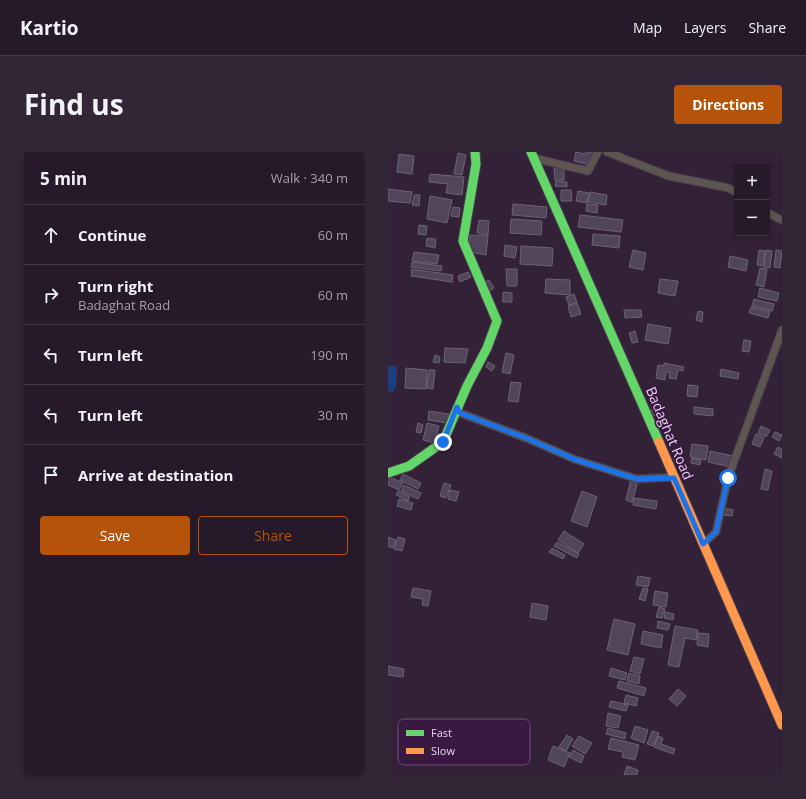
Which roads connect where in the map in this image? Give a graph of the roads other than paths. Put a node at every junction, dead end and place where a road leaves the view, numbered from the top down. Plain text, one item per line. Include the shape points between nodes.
1 (475, 152) edge
2 (598, 152) edge
3 (607, 152) edge
4 (532, 155) edge
5 (734, 191) edge
6 (770, 214) edge
7 (782, 220) edge
8 (782, 330) edge
9 (457, 407) junction
10 (388, 473) edge
11 (674, 478) junction
12 (703, 544) junction
13 (782, 725) edge

1 - 9 main road via 476,164 463,241 497,321 487,348
2 - 4 street via 588,171
3 - 5 street via 669,176
4 - 11 main road, Badaghat Road
6 - 7 street
8 - 12 street via 728,478 716,532
9 - 10 main road via 443,442 409,466
9 - 11 street via 460,413 574,459 637,479
11 - 12 main road, Badaghat Road
12 - 13 main road, Badaghat Road

